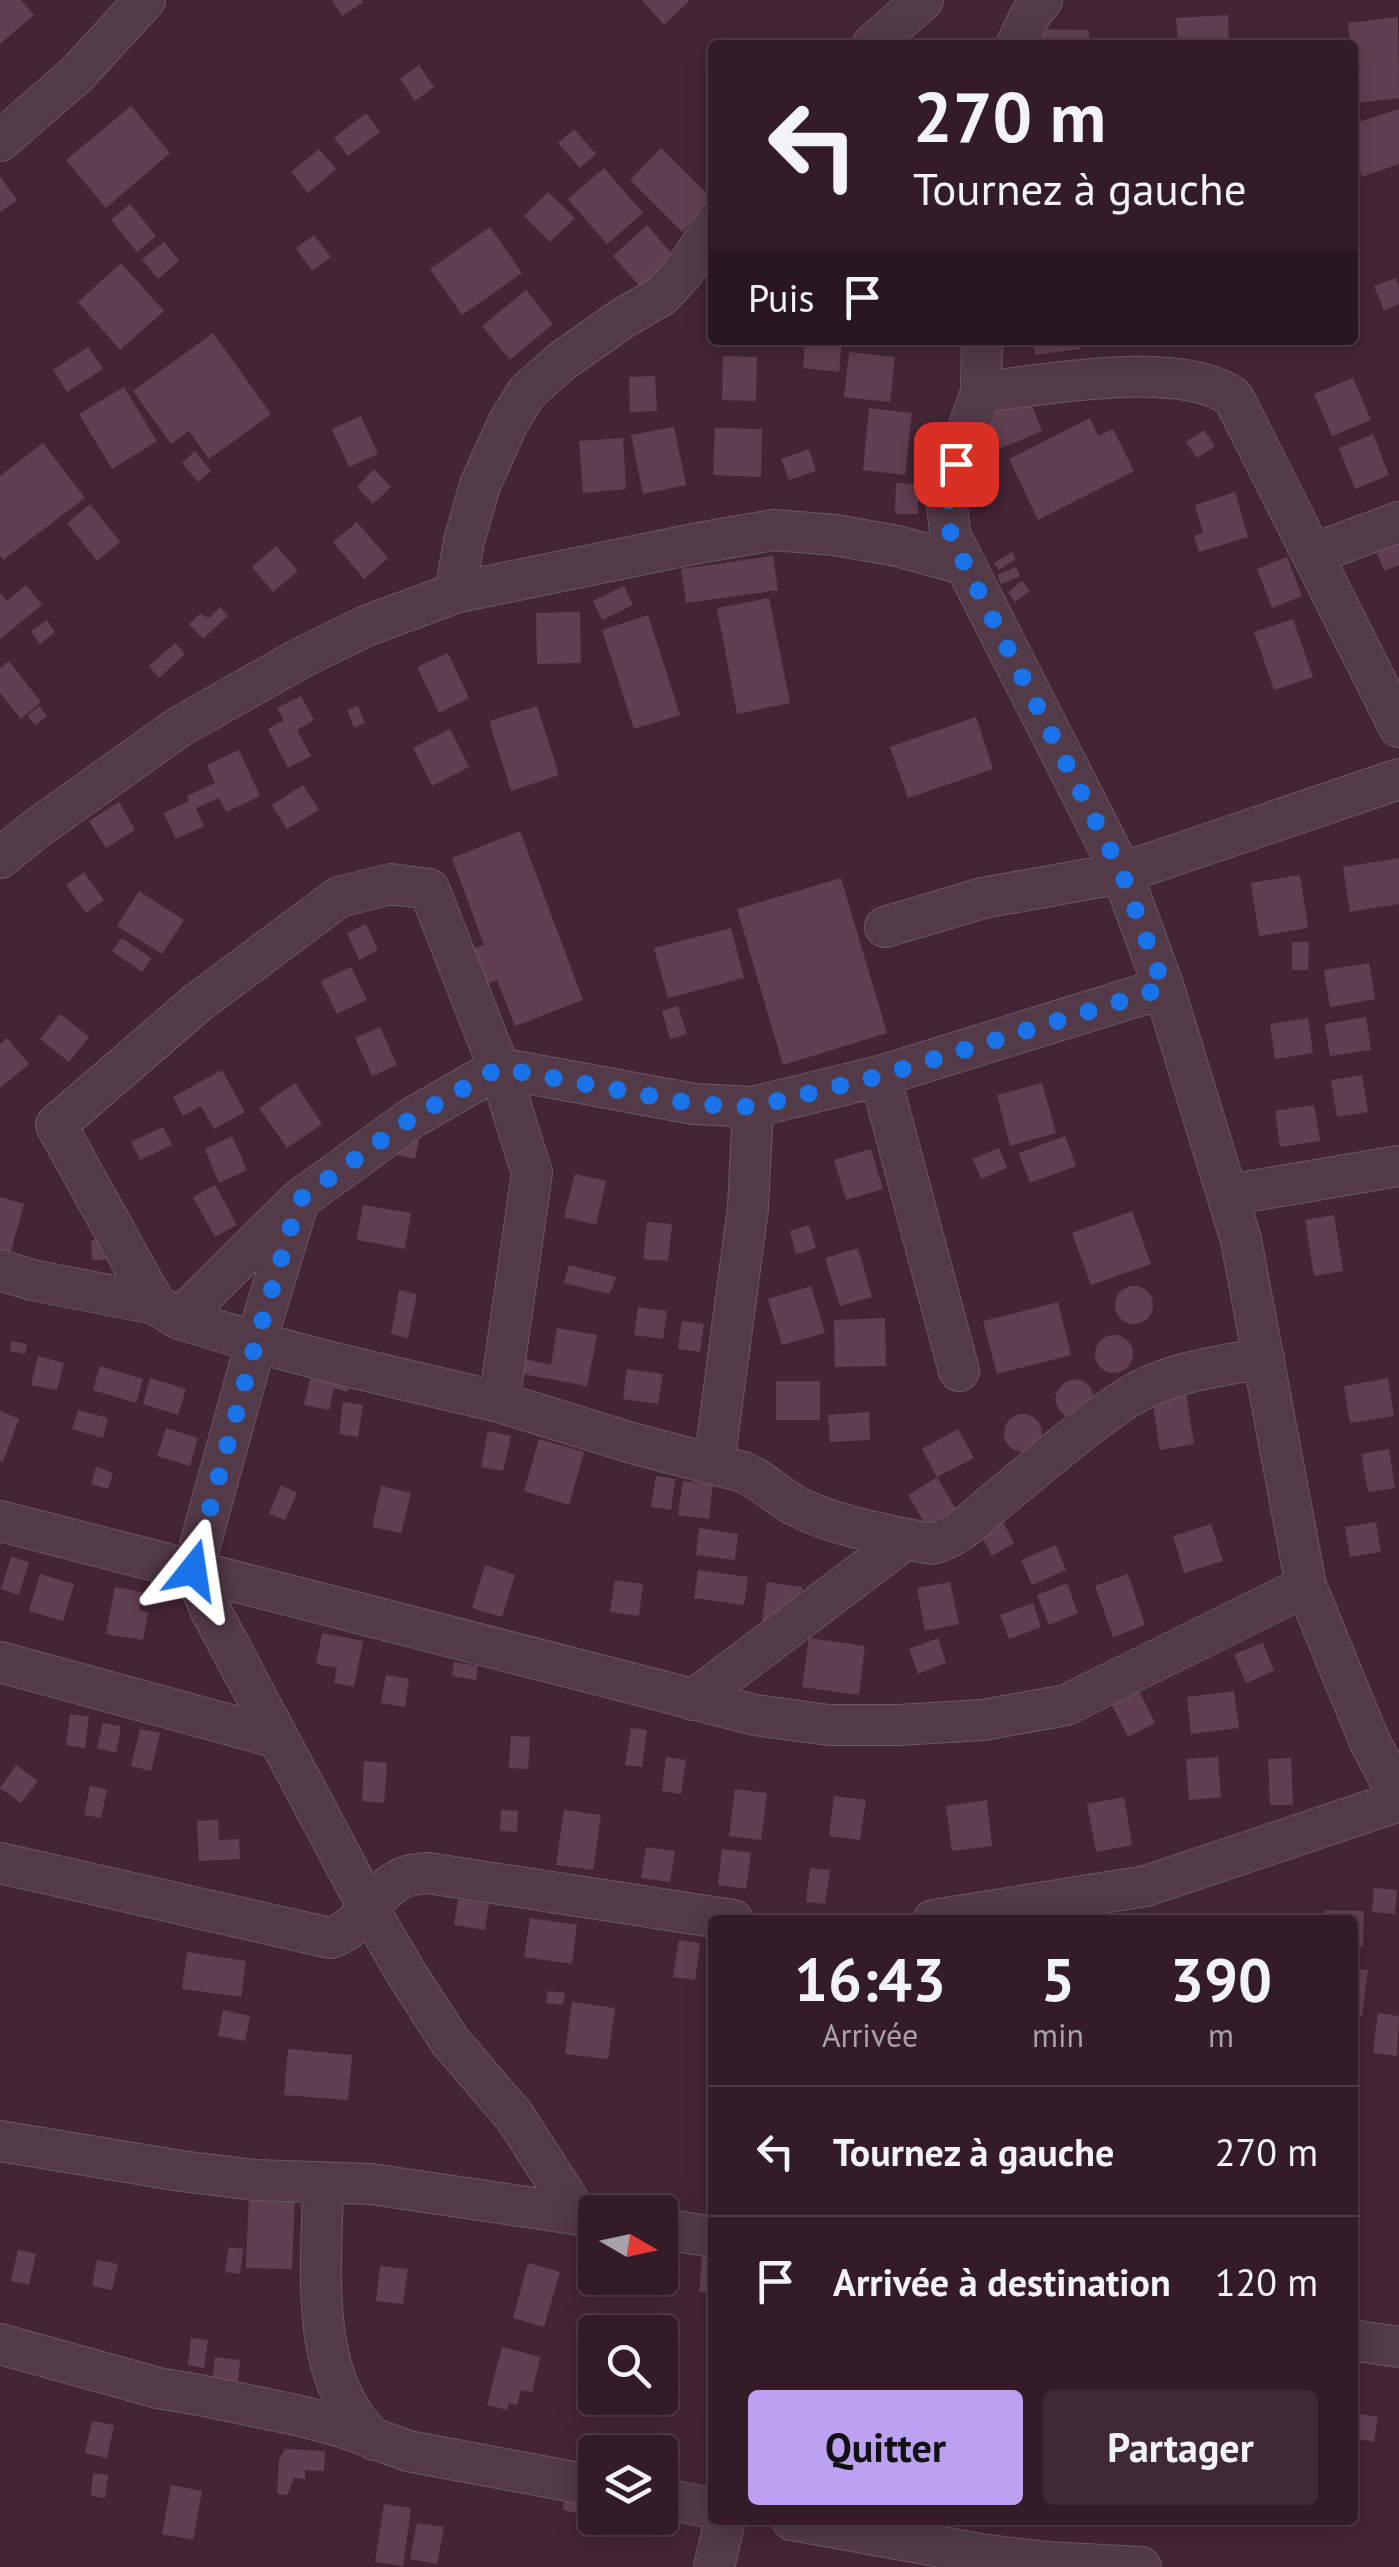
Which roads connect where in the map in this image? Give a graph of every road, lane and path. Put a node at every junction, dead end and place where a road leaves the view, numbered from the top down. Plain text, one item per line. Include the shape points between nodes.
1 (145, 0) edge
2 (923, 0) edge
3 (1042, 0) edge
4 (878, 40) edge
5 (1018, 40) edge
6 (0, 142) edge
7 (708, 234) edge
8 (982, 345) edge
9 (981, 392) junction
10 (1399, 522) edge
11 (1313, 554) junction
12 (966, 564) junction
13 (455, 593) junction
14 (1399, 728) edge
15 (1399, 779) edge
16 (0, 858) edge
17 (1122, 873) junction
18 (886, 928) dead end
19 (1164, 988) junction
20 (499, 1068) junction
21 (880, 1076) junction
22 (753, 1107) junction
23 (1399, 1166) edge
24 (1228, 1195) junction
25 (299, 1200) junction
26 (0, 1270) edge
27 (167, 1311) junction
28 (256, 1342) junction
29 (1264, 1358) junction
30 (959, 1371) dead end
31 (500, 1402) junction
32 (714, 1464) junction
33 (0, 1521) edge
34 (906, 1538) junction
35 (193, 1570) junction
36 (1306, 1586) junction
37 (0, 1662) edge
38 (692, 1700) junction
39 (278, 1738) junction
40 (1399, 1799) edge
41 (0, 1863) edge
42 (369, 1909) junction
43 (965, 1915) edge
44 (708, 1916) edge
45 (0, 2141) edge
46 (323, 2183) junction
47 (578, 2205) edge
48 (578, 2215) edge
49 (678, 2231) edge
50 (708, 2235) edge
51 (1358, 2341) edge
52 (0, 2344) edge
53 (1399, 2347) edge
54 (375, 2440) junction
55 (578, 2483) edge
56 (678, 2501) edge
57 (708, 2507) edge
58 (723, 2525) edge
59 (815, 2525) edge
60 (978, 2560) edge
61 (714, 2567) edge
62 (1140, 2567) edge

1 - 6 street via 76,75
2 - 4 street
3 - 5 street
7 - 13 street via 661,296 527,392 480,485
8 - 9 street
9 - 11 street via 1136,376 1218,387 1234,397
9 - 12 street via 947,508 951,537
10 - 11 street
11 - 14 street
12 - 13 street via 898,546 772,530
12 - 17 street
13 - 16 street via 366,626 179,727
15 - 17 street
17 - 18 street via 983,898
17 - 19 street
19 - 21 street
19 - 24 street
20 - 22 street via 694,1104
20 - 25 street via 412,1118
20 - 27 street via 429,890 392,884 339,897 197,1003 56,1124
20 - 31 street via 532,1173
21 - 22 street
21 - 30 street
22 - 32 street via 748,1208
23 - 24 street
24 - 29 street
25 - 27 street
25 - 28 street
26 - 27 street
27 - 28 street
28 - 31 street
28 - 35 street
29 - 34 street via 1158,1382 1126,1399 946,1540
29 - 36 street
31 - 32 street
32 - 34 street via 760,1480 817,1515
33 - 35 street
34 - 38 street
35 - 38 street
35 - 39 street
36 - 38 street via 1066,1705 982,1720 828,1725
36 - 40 street
37 - 39 street
39 - 42 street
40 - 43 street via 1146,1886
41 - 42 street via 330,1938
42 - 44 street via 392,1883 428,1873
42 - 47 street via 450,2040
45 - 46 street via 181,2171
46 - 48 street via 422,2190
46 - 54 street via 326,2337 336,2386
49 - 50 street
51 - 53 street
52 - 54 street
54 - 55 street
56 - 57 street
58 - 61 street
59 - 60 street
60 - 62 street

